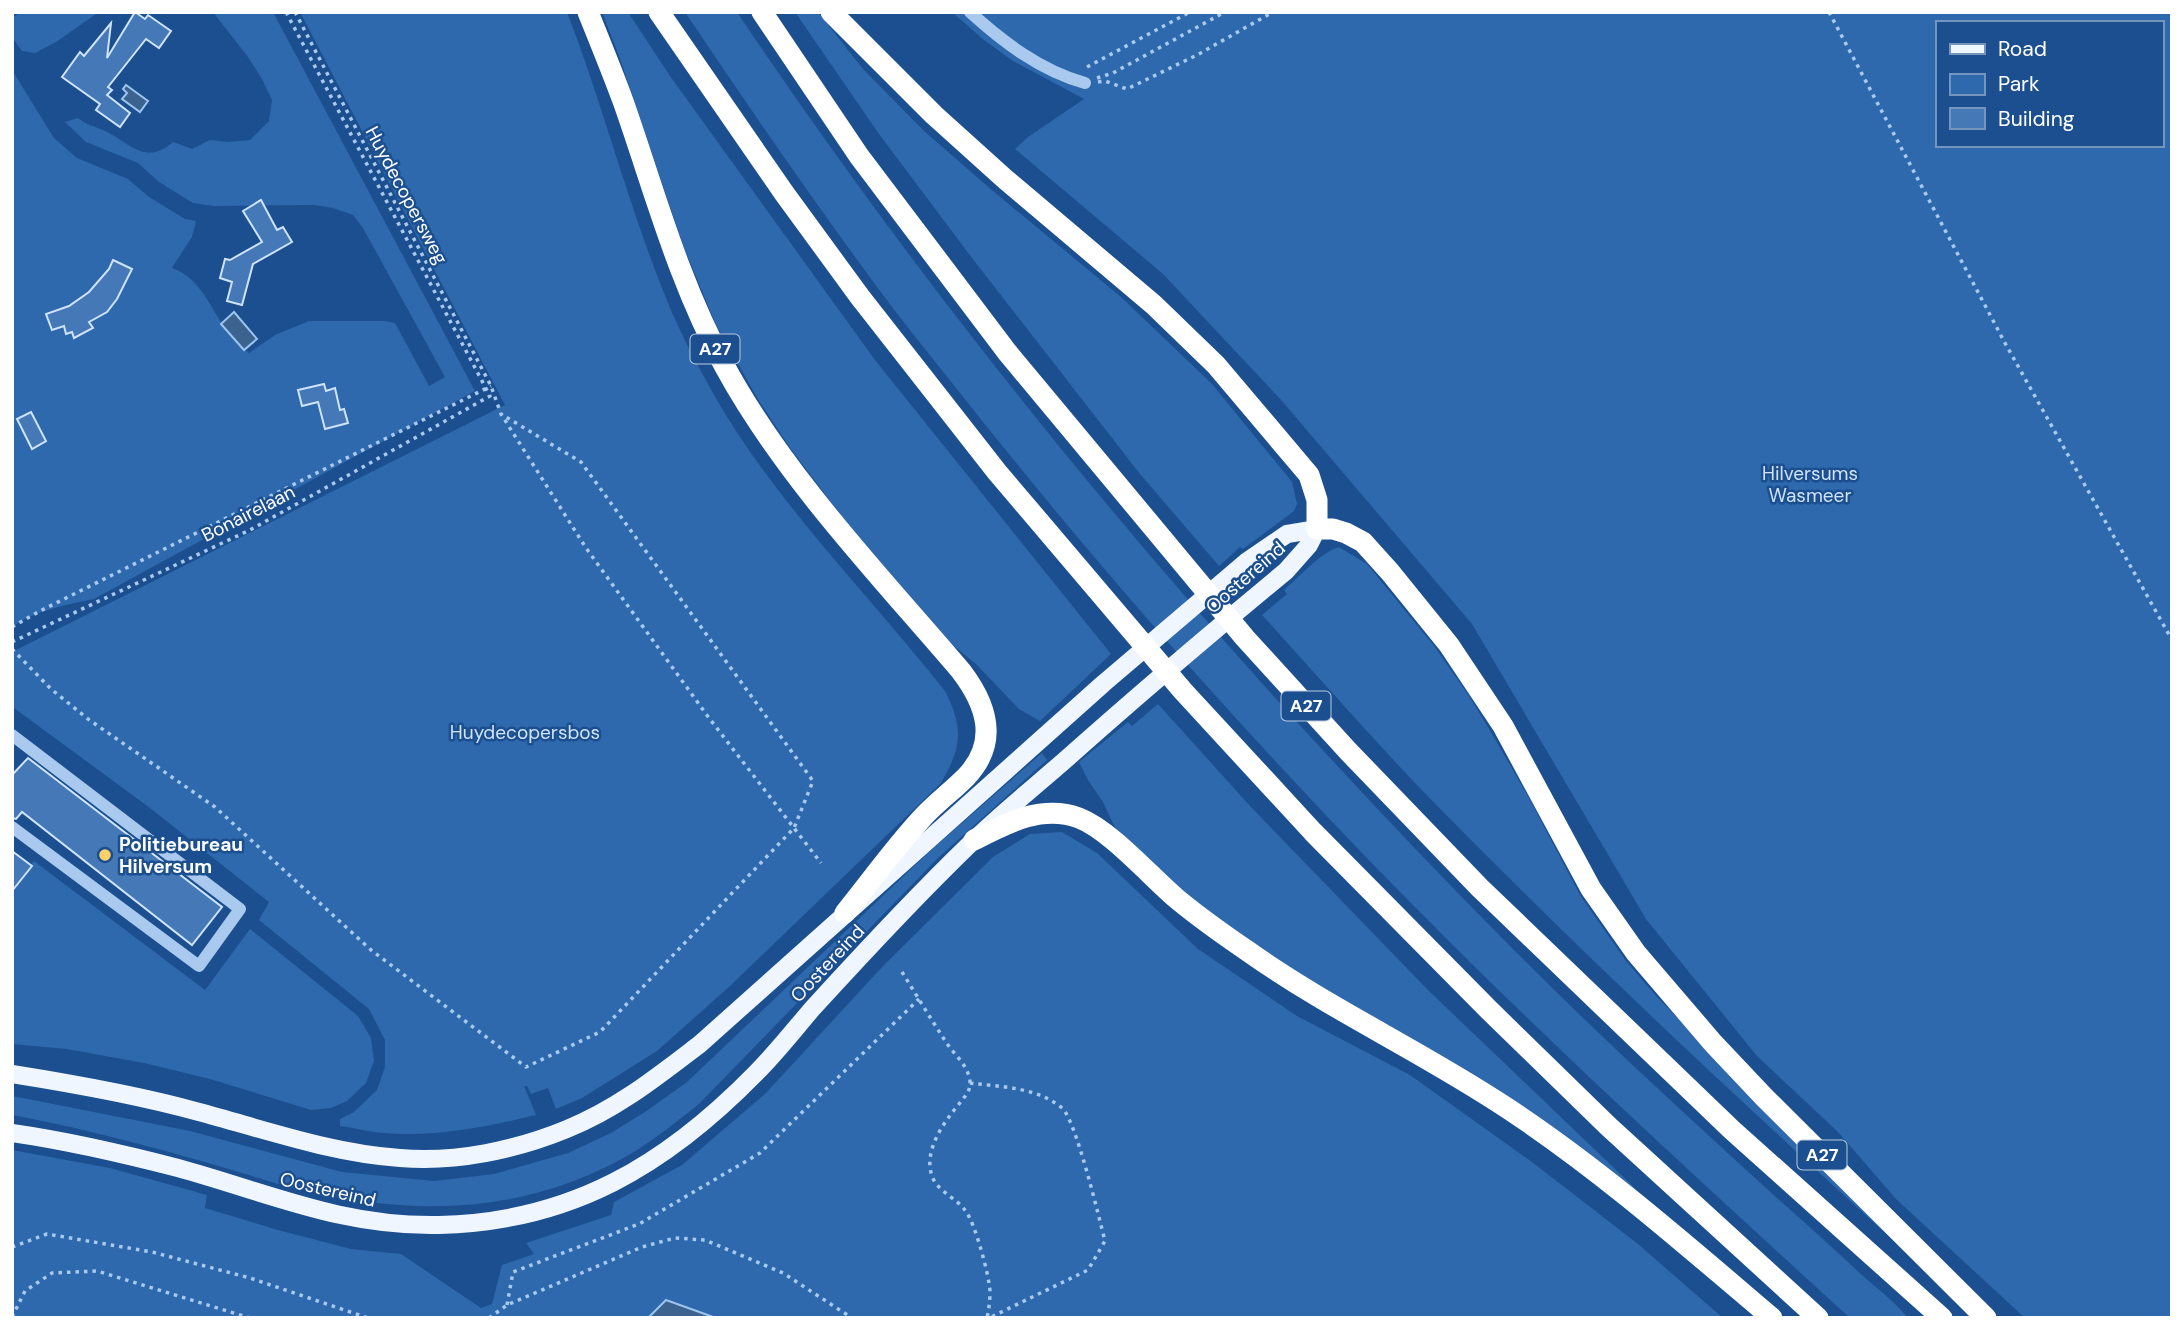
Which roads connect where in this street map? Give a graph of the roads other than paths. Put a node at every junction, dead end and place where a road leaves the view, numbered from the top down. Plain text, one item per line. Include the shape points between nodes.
1 (588, 12) edge
2 (659, 12) edge
3 (762, 12) edge
4 (831, 12) edge
5 (970, 12) edge
6 (1085, 83) road end
7 (1317, 529) junction
8 (12, 735) edge
9 (12, 827) edge
10 (974, 840) junction
11 (845, 913) junction
12 (12, 1074) edge
13 (12, 1133) edge
14 (1772, 1318) edge
15 (1818, 1318) edge
16 (1942, 1318) edge
17 (1986, 1318) edge

1 - 11 highway, A27 via 674,255 725,368 785,460 974,687 984,710 984,747 978,762 922,818
2 - 15 highway via 860,298 997,472 1183,691 1313,832 1499,1020
3 - 16 highway, A27 via 859,156 1007,352 1254,649 1480,888 1732,1130
4 - 7 highway via 934,116 1154,305 1216,365 1309,475 1317,500
5 - 6 street via 1030,58
7 - 10 main road, Oostereind via 1298,559
7 - 11 main road, Oostereind via 1287,534 1246,562
7 - 17 highway, A27 via 1333,529 1363,542 1449,645 1503,726 1591,888 1650,970 1764,1097
8 - 9 street via 240,909 199,966
10 - 13 main road, Oostereind via 705,1122 637,1170 541,1211 441,1225 362,1220 291,1204 179,1169
10 - 14 highway via 1027,816 1062,814 1094,824 1176,898 1272,968 1459,1077 1552,1139
11 - 12 main road, Oostereind via 700,1044 633,1095 569,1129 469,1155 403,1159 344,1151 198,1111

